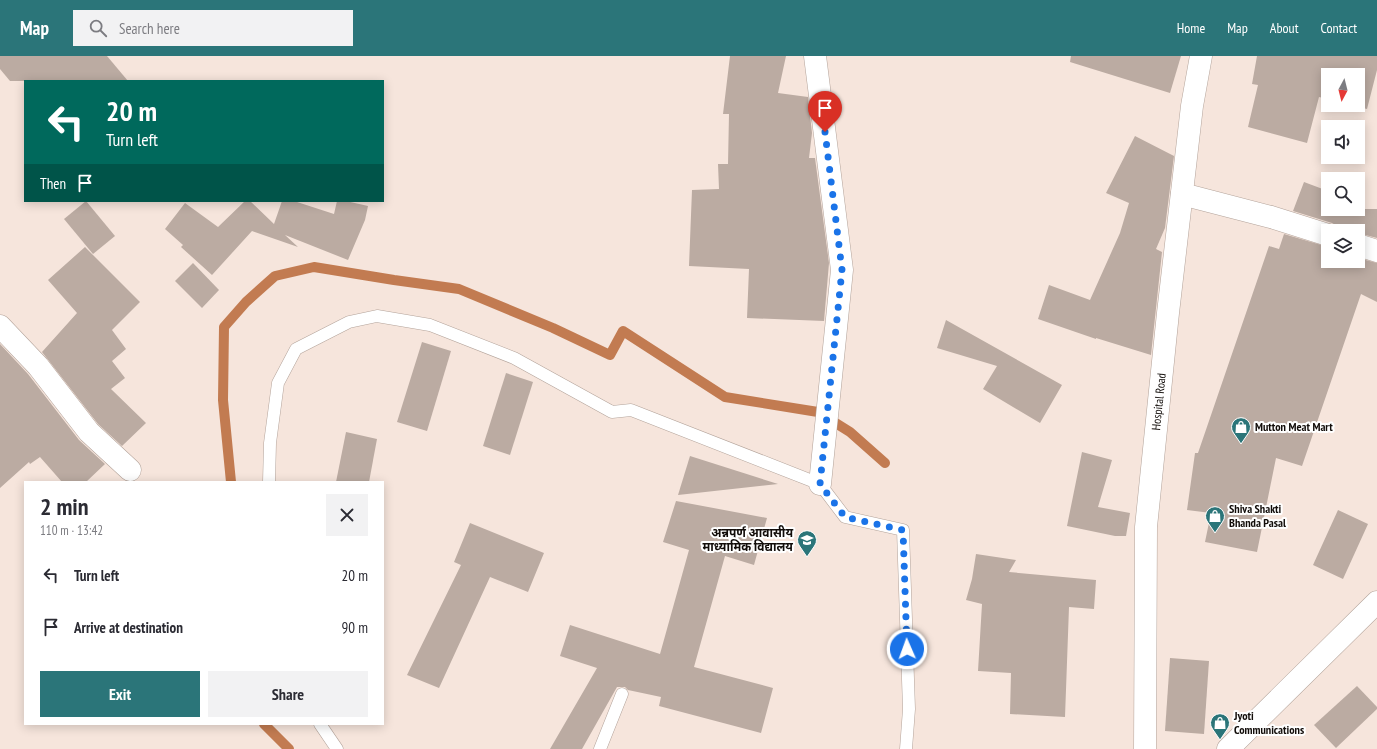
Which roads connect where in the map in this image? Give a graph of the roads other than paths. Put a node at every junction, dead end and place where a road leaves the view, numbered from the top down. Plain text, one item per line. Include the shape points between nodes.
1 (815, 56) edge
2 (1201, 56) edge
3 (1182, 194) junction
4 (1321, 233) edge
5 (1365, 247) edge
6 (1377, 251) edge
7 (0, 326) edge
8 (130, 470) dead end
9 (269, 481) edge
10 (820, 484) junction
11 (1377, 602) edge
12 (622, 694) dead end
13 (321, 725) edge
14 (337, 749) edge
15 (600, 749) edge
16 (906, 749) edge
17 (1145, 749) edge
18 (1228, 749) edge

1 - 10 street via 842,270
2 - 3 street, Hospital Road via 1192,106
3 - 4 street
3 - 17 street, Hospital Road via 1146,527
5 - 6 street
7 - 8 street via 38,366 89,432
9 - 10 lane via 270,443 278,383 296,349 349,322 377,316 430,324 514,358 612,412 632,410
10 - 16 lane via 845,517 903,530 909,709
11 - 18 street
12 - 15 lane
13 - 14 lane

